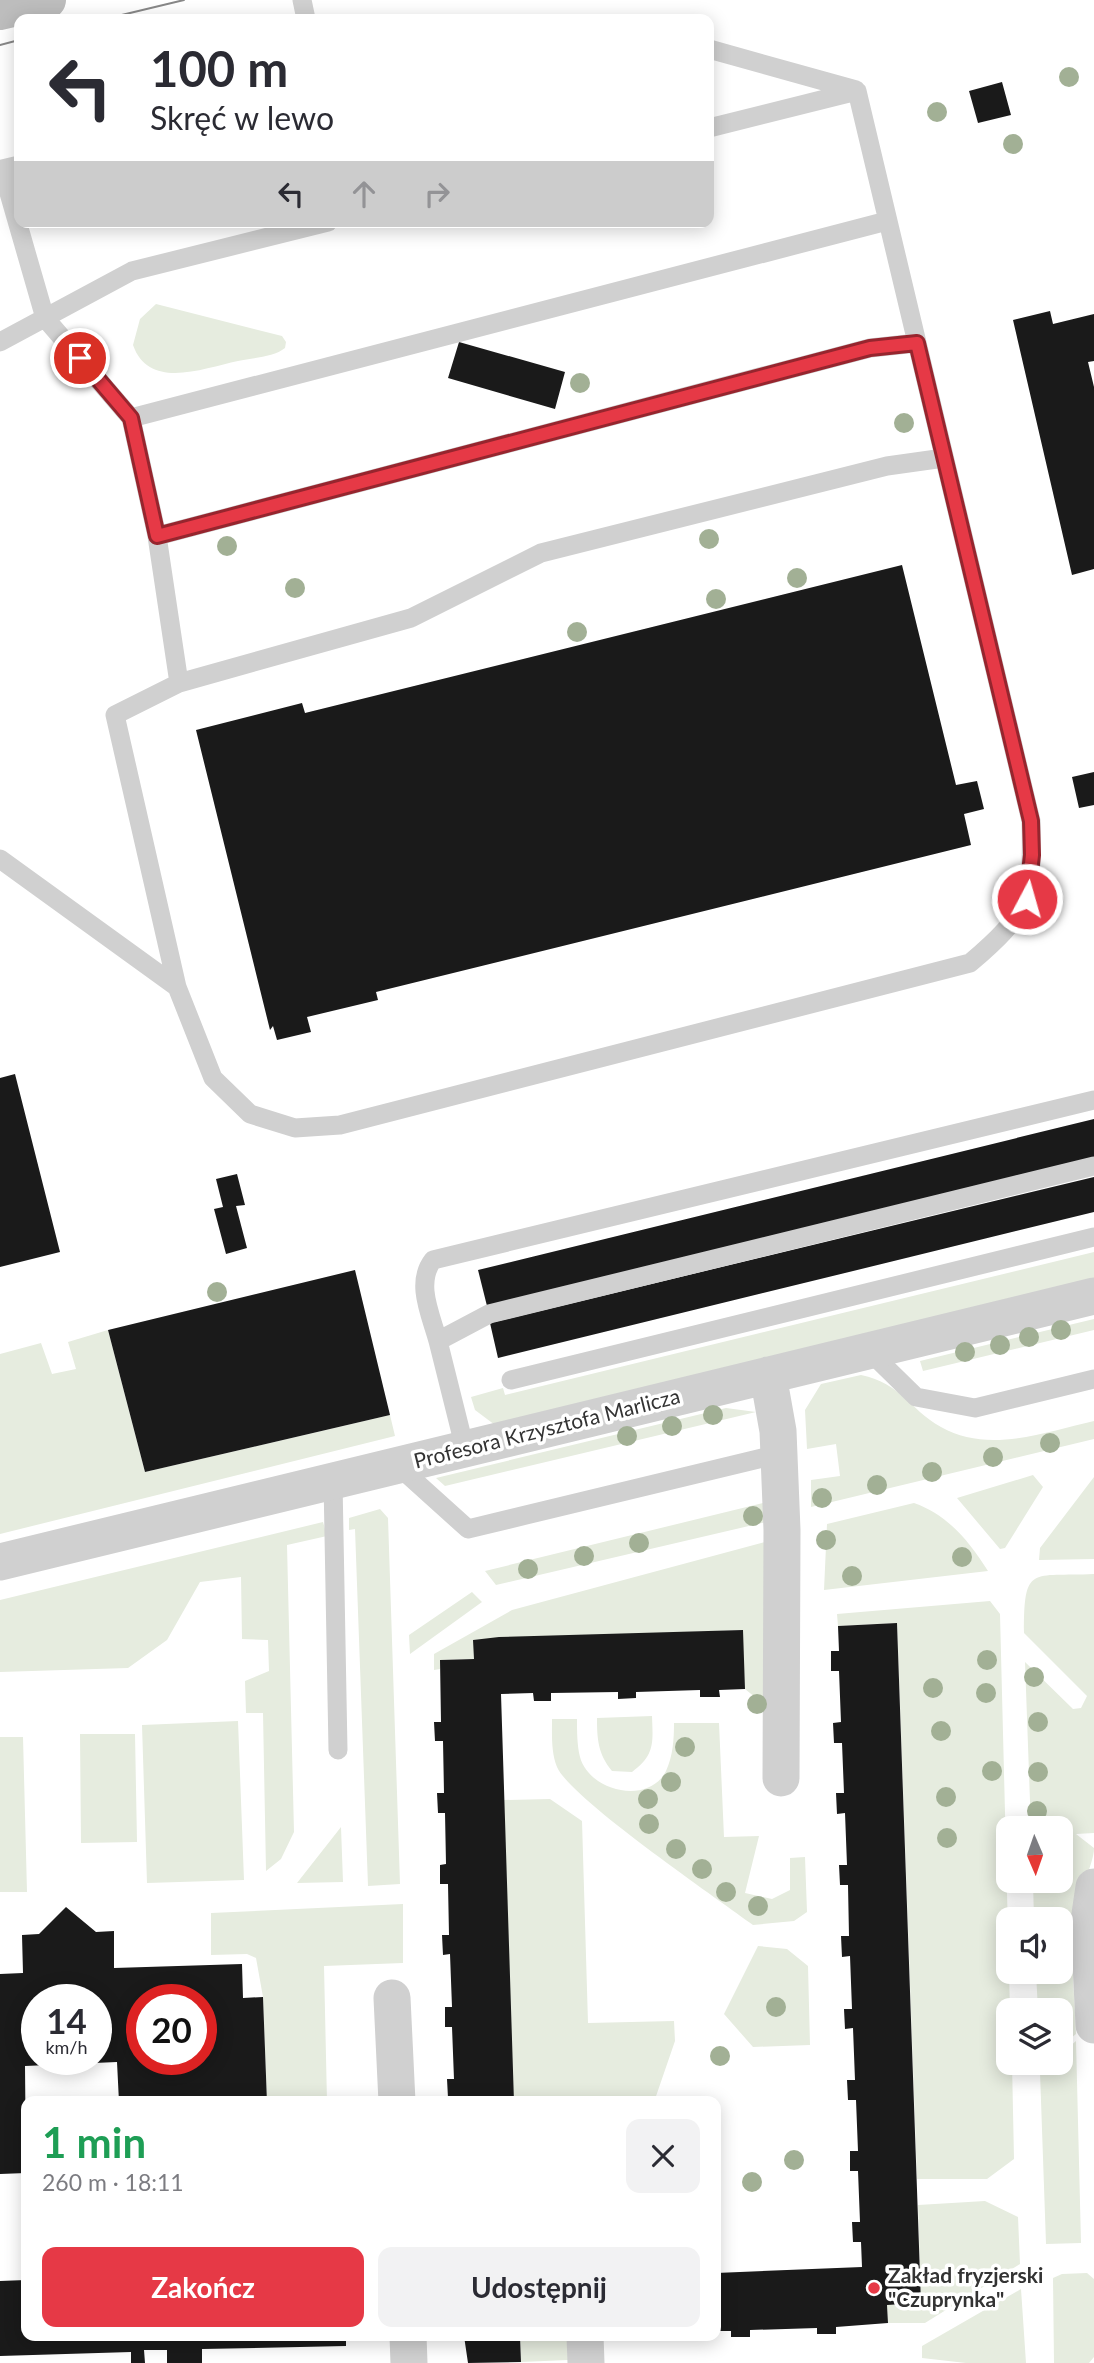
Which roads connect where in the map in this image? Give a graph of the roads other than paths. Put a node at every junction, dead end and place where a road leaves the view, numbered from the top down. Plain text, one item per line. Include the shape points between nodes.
1 (47, 0) edge
2 (0, 11) edge
3 (714, 50) edge
4 (857, 91) junction
5 (714, 127) edge
6 (14, 166) edge
7 (14, 211) edge
8 (887, 221) junction
9 (19, 228) edge
10 (304, 228) edge
11 (45, 318) junction
12 (0, 342) edge
13 (917, 343) junction
14 (131, 418) junction
15 (944, 458) junction
16 (157, 536) junction
17 (179, 682) junction
18 (0, 859) edge
19 (177, 987) junction
20 (1094, 1100) edge
21 (1094, 1166) edge
22 (1094, 1237) edge
23 (1094, 1296) edge
24 (438, 1341) junction
25 (868, 1350) junction
26 (768, 1375) junction
27 (1094, 1379) edge
28 (511, 1380) dead end
29 (465, 1449) junction
30 (779, 1454) junction
31 (397, 1465) junction
32 (333, 1481) junction
33 (0, 1562) edge
34 (338, 1750) dead end
35 (780, 1778) dead end
36 (1094, 1887) edge
37 (392, 1997) dead end
38 (1094, 2025) edge
39 (397, 2096) edge
40 (408, 2341) edge
41 (585, 2341) edge
42 (409, 2363) edge
43 (586, 2363) edge

1 - 2 street
3 - 4 lane
4 - 5 lane
4 - 8 lane
6 - 7 lane via 2,169
8 - 13 lane
8 - 14 lane
9 - 11 lane
10 - 11 lane via 132,271
11 - 12 lane
11 - 14 lane
13 - 15 lane
13 - 16 lane via 870,348
14 - 16 lane
15 - 17 lane via 887,466 541,553 411,618
15 - 19 lane via 1031,821 1027,899 1007,932 970,963 340,1125 295,1128 250,1114 213,1078
16 - 17 lane
17 - 19 lane via 115,715
18 - 19 lane
20 - 24 lane via 433,1260 425,1271 424,1286
21 - 24 lane via 489,1314
22 - 28 lane
23 - 25 street, Profesora Krzysztofa Marlicza
24 - 29 lane
25 - 26 street, Profesora Krzysztofa Marlicza
25 - 27 lane via 916,1397 975,1408
26 - 29 street, Profesora Krzysztofa Marlicza
26 - 30 street
29 - 31 street, Profesora Krzysztofa Marlicza
30 - 31 lane via 468,1529
30 - 35 street
31 - 32 street, Profesora Krzysztofa Marlicza
32 - 33 street, Profesora Krzysztofa Marlicza
32 - 34 lane
36 - 38 street via 1089,1922
37 - 39 street
40 - 42 street
41 - 43 street

